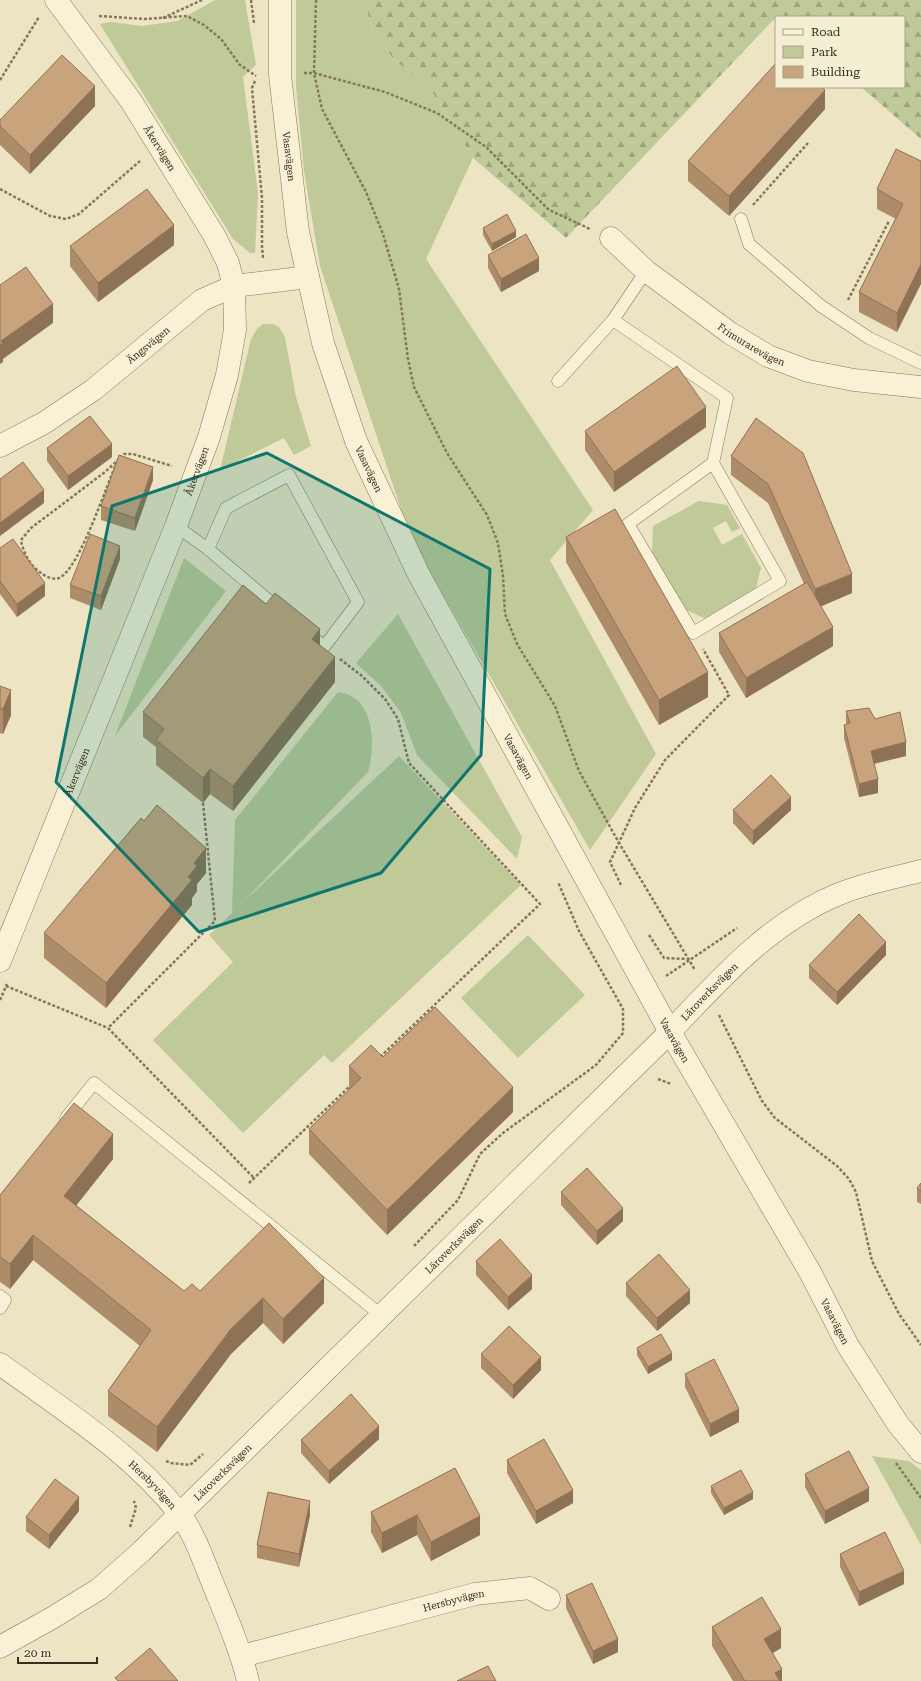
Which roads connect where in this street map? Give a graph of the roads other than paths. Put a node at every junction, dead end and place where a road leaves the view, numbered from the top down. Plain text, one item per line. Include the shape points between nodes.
1 (280, 0) edge
2 (49, 7) edge
3 (741, 219) road end
4 (611, 238) road end
5 (646, 271) junction
6 (308, 277) junction
7 (234, 286) junction
8 (613, 320) junction
9 (921, 363) edge
10 (558, 381) dead end
11 (921, 387) edge
12 (0, 446) edge
13 (713, 463) junction
14 (176, 526) junction
15 (208, 549) junction
16 (289, 617) edge
17 (300, 627) edge
18 (921, 871) edge
19 (4, 970) edge
20 (670, 1032) junction
21 (59, 1126) edge
22 (0, 1296) edge
23 (0, 1308) edge
24 (381, 1315) junction
25 (0, 1364) edge
26 (921, 1452) edge
27 (180, 1514) junction
28 (549, 1599) dead end
29 (0, 1647) edge
30 (242, 1656) junction
31 (248, 1681) edge

1 - 6 street, Vasavägen via 280,75 290,175 298,232
2 - 7 street, Åkervägen via 73,21 131,101 214,236 228,263
3 - 9 lane via 749,244 821,306 869,338
4 - 5 street, Frimurarevägen
5 - 8 lane
5 - 11 street, Frimurarevägen via 730,333 768,356 808,371 854,380
6 - 7 street, Ängsvägen
6 - 20 street, Vasavägen via 323,343 356,441 381,496 419,575
7 - 12 street, Ängsvägen via 202,300 93,390 44,423
7 - 14 street, Åkervägen via 235,330 227,375 209,437
8 - 10 lane
8 - 13 lane via 727,398
13 - 13 lane via 780,581 693,633 628,524
14 - 15 lane
14 - 19 street, Åkervägen
15 - 16 lane
15 - 17 lane via 226,508 289,475 358,602 324,647
18 - 20 street, Läroverksvägen via 839,894 805,911 771,934 730,968
20 - 24 street, Läroverksvägen
20 - 26 street, Vasavägen via 810,1272 848,1346 898,1424
21 - 24 lane via 94,1083
22 - 23 lane via 5,1300
24 - 27 street, Läroverksvägen
25 - 27 street, Hersbyvägen via 115,1448 152,1482
27 - 29 street, Läroverksvägen via 99,1588
27 - 30 street, Hersbyvägen via 193,1537
28 - 30 street, Hersbyvägen via 530,1588 475,1594
30 - 31 street, Hersbyvägen

